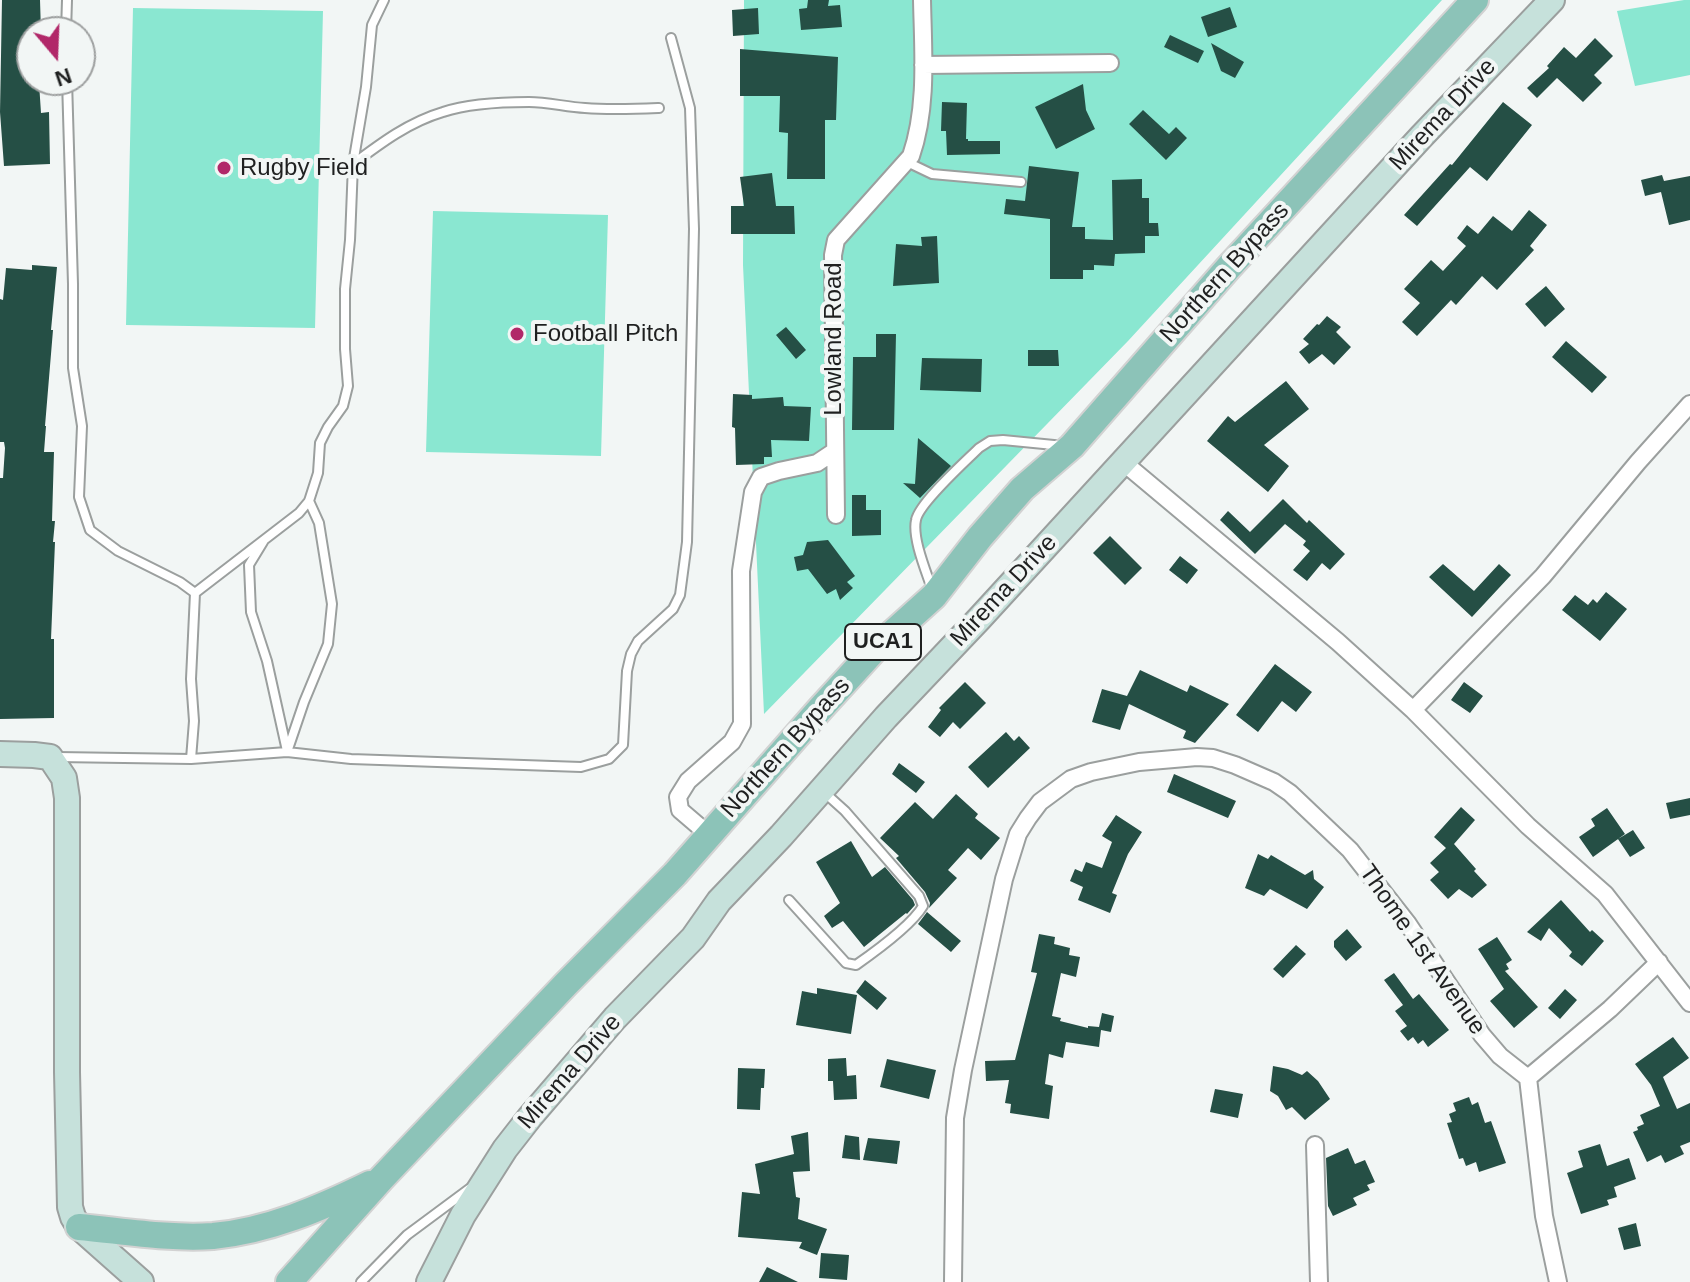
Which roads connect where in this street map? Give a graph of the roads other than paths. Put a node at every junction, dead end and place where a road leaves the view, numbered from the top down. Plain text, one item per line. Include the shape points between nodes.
1 (384, 0) edge
2 (922, 0) edge
3 (1475, 0) edge
4 (1552, 0) edge
5 (671, 38) dead end
6 (1110, 63) dead end
7 (923, 65) junction
8 (67, 96) edge
9 (659, 108) dead end
10 (907, 162) junction
11 (353, 164) junction
12 (1021, 182) dead end
13 (1690, 404) edge
14 (1072, 446) junction
15 (835, 451) junction
16 (1123, 462) junction
17 (309, 501) junction
18 (836, 515) dead end
19 (267, 536) junction
20 (195, 593) junction
21 (934, 596) junction
22 (1413, 710) junction
23 (287, 752) junction
24 (0, 754) edge
25 (50, 757) junction
26 (191, 759) junction
27 (821, 789) junction
28 (708, 834) junction
29 (789, 900) dead end
30 (1659, 962) junction
31 (1690, 1003) edge
32 (1528, 1078) junction
33 (1315, 1145) dead end
34 (486, 1177) junction
35 (381, 1179) junction
36 (79, 1227) junction
37 (141, 1282) edge
38 (289, 1282) edge
39 (361, 1282) edge
40 (429, 1282) edge
41 (953, 1282) edge
42 (1319, 1282) edge
43 (1558, 1282) edge

1 - 11 lane via 372,25
2 - 7 street, Lowland Road
3 - 14 main road, Northern Bypass / UCA1
4 - 16 street, Mirema Drive
5 - 23 lane via 690,108 687,542 680,595 631,654 623,745 609,759 581,767
6 - 7 street
7 - 10 street, Lowland Road via 916,140
8 - 20 lane via 73,368 82,426 79,497 90,530
9 - 11 lane via 531,102 445,111 388,137
10 - 12 lane via 932,174
10 - 15 street, Lowland Road via 836,240
11 - 17 lane via 345,289 348,386 343,406 320,443
13 - 22 street via 1543,576
14 - 21 main road, Northern Bypass / UCA1 via 1022,489
14 - 21 lane via 990,441 922,507 916,535
15 - 18 street, Lowland Road
15 - 28 street via 817,463 761,477 753,492 741,571 742,724 732,742 688,781 678,797 680,810
16 - 22 street
16 - 27 street, Mirema Drive
17 - 19 lane
17 - 23 lane via 319,523 332,604 328,644
19 - 20 lane
19 - 23 lane via 249,565 251,612
20 - 26 lane
21 - 28 main road, Northern Bypass / UCA1 via 874,650
22 - 30 street via 1528,826 1605,894
23 - 26 lane
24 - 25 street
25 - 26 lane
25 - 36 street via 64,778 67,798 68,1153 70,1207
27 - 29 lane via 899,872 923,906 856,965 846,963
27 - 34 street, Mirema Drive via 719,901 693,938 605,1029
28 - 35 main road, Northern Bypass / UCA1
30 - 31 street
30 - 32 street
32 - 41 street, Thome 1st Avenue via 1482,1035 1408,924 1350,850 1274,782 1235,765 1197,757 1139,762 1071,779 1028,818 1004,879 955,1118
32 - 43 street via 1544,1216
33 - 42 street
34 - 39 lane via 407,1235
34 - 40 street, Mirema Drive
35 - 36 main road via 331,1203 242,1232 211,1236
35 - 38 main road, Northern Bypass / UCA1
36 - 37 street

